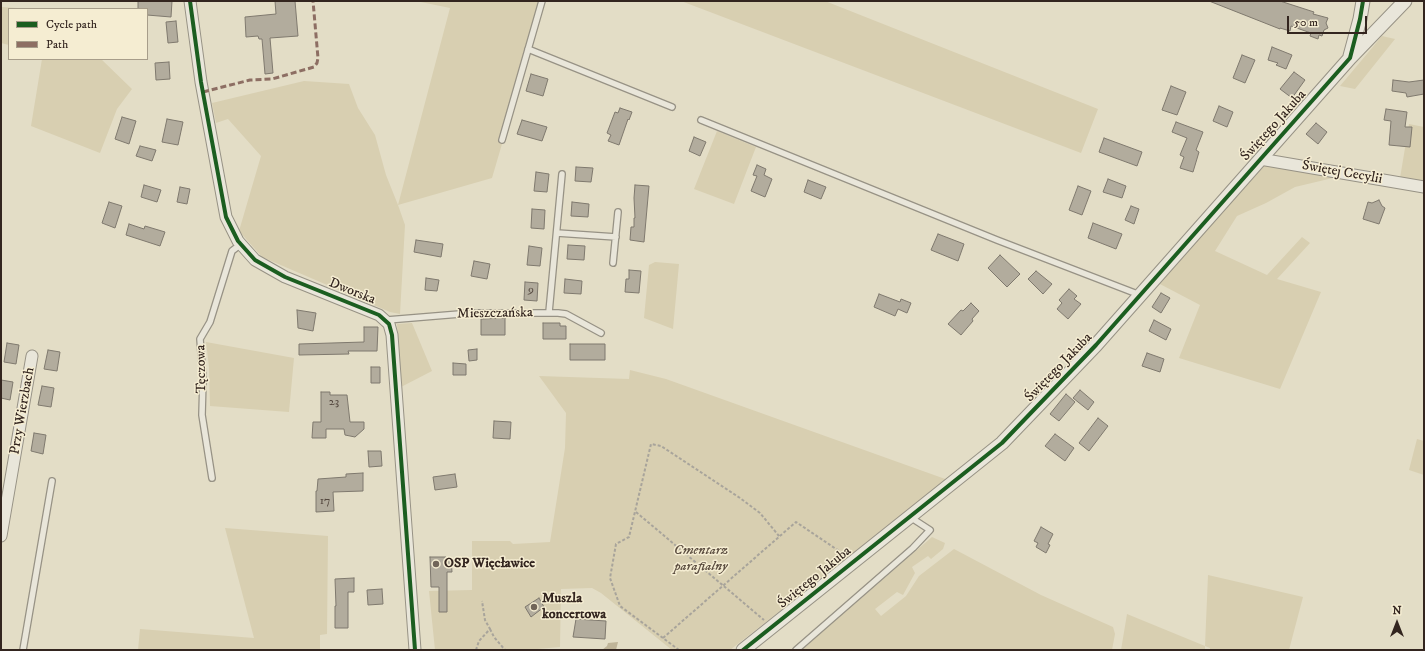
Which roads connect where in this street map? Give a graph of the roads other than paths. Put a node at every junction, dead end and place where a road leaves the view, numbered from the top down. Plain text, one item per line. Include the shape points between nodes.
1 (190, 1) edge
2 (542, 1) edge
3 (1363, 1) edge
4 (1405, 1) edge
5 (1360, 19) junction
6 (1378, 29) junction
7 (528, 49) junction
8 (1350, 58) junction
9 (672, 107) dead end
10 (701, 120) dead end
11 (502, 140) dead end
12 (1260, 159) junction
13 (562, 174) dead end
14 (1424, 187) edge
15 (618, 212) dead end
16 (557, 233) junction
17 (616, 237) junction
18 (240, 244) junction
19 (613, 263) dead end
20 (1140, 296) junction
21 (549, 312) junction
22 (385, 321) junction
23 (601, 333) dead end
24 (32, 356) dead end
25 (212, 478) dead end
26 (52, 481) dead end
27 (910, 517) junction
28 (1, 536) edge
29 (23, 650) edge
30 (415, 650) edge
31 (743, 650) edge
32 (796, 650) edge

1 - 18 street, Dworska via 201,82 226,217
2 - 7 lane
3 - 5 street
4 - 6 street, Świętego Jakuba
5 - 6 street
5 - 8 street
6 - 8 street, Świętego Jakuba
7 - 9 lane
7 - 11 lane
8 - 12 street, Świętego Jakuba
10 - 20 lane
12 - 14 street, Świętej Cecylii
12 - 20 street, Świętego Jakuba
13 - 16 lane
15 - 17 lane
16 - 17 lane
16 - 21 lane
17 - 19 lane
18 - 22 street, Dworska via 255,260 285,277 359,306 379,315
18 - 25 lane, Tęczowa via 232,251 210,322 200,339 202,415
20 - 27 street, Świętego Jakuba via 1002,444
21 - 22 lane, Mieszczańska via 472,313
21 - 23 lane, Mieszczańska via 566,314
22 - 30 street, Dworska via 389,324 392,335
24 - 28 street, Przy Wierzbach
26 - 29 lane
27 - 31 street, Świętego Jakuba
27 - 32 lane via 930,530 913,548

